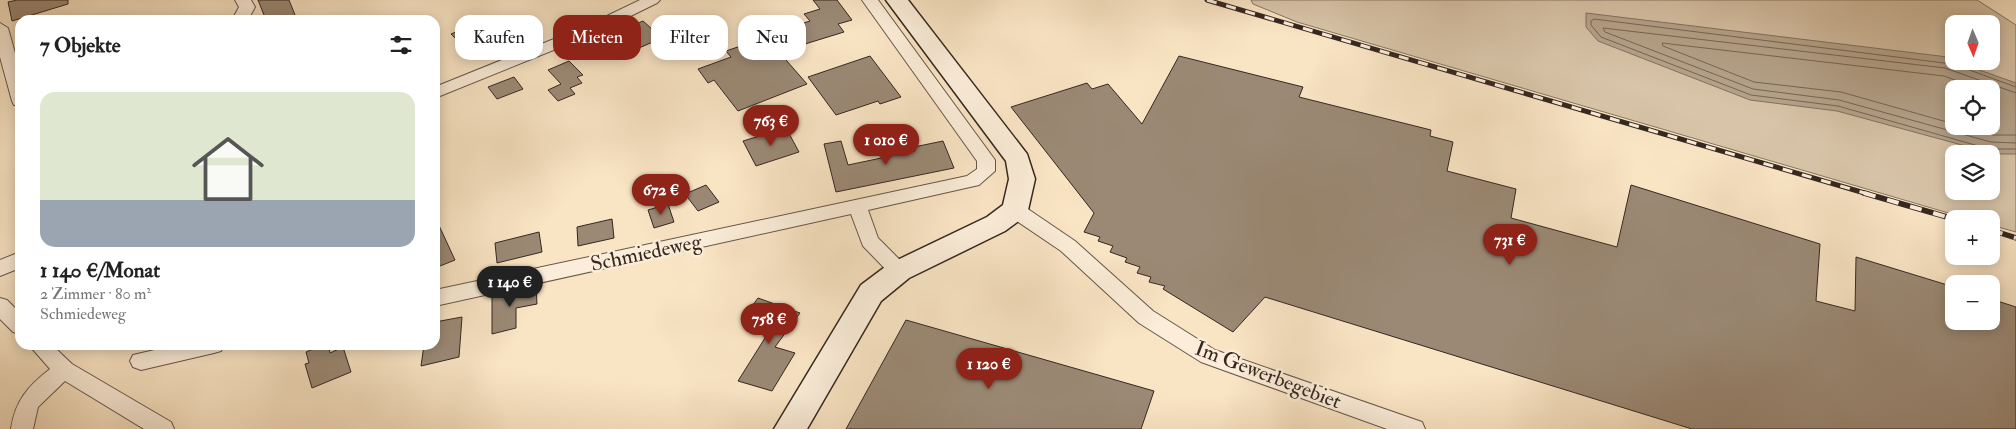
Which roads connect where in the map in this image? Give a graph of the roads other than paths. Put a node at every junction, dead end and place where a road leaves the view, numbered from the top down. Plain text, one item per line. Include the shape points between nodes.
1 (244, 0) edge
2 (652, 0) edge
3 (870, 0) edge
4 (897, 0) edge
5 (243, 15) edge
6 (0, 28) edge
7 (15, 82) edge
8 (440, 92) edge
9 (858, 207) junction
10 (1015, 210) junction
11 (15, 262) edge
12 (0, 269) edge
13 (899, 270) junction
14 (440, 297) edge
15 (0, 306) edge
16 (15, 321) edge
17 (44, 350) edge
18 (189, 350) edge
19 (140, 360) dead end
20 (64, 370) junction
21 (22, 429) edge
22 (163, 429) edge
23 (790, 429) edge
24 (1414, 429) edge

1 - 5 street via 247,7
2 - 8 street via 592,29
3 - 9 street, Schmiedeweg via 986,160 986,171 973,181
4 - 10 street via 1018,160 1022,179
6 - 7 street
9 - 13 street via 870,241
9 - 14 street, Schmiedeweg
10 - 13 street via 996,224
10 - 24 street, Im Gewerbegebiet via 1068,246 1146,317 1208,356
11 - 12 street
13 - 23 street via 871,293
15 - 16 street
17 - 20 street
18 - 19 street
20 - 21 street via 34,394 23,413
20 - 22 street

